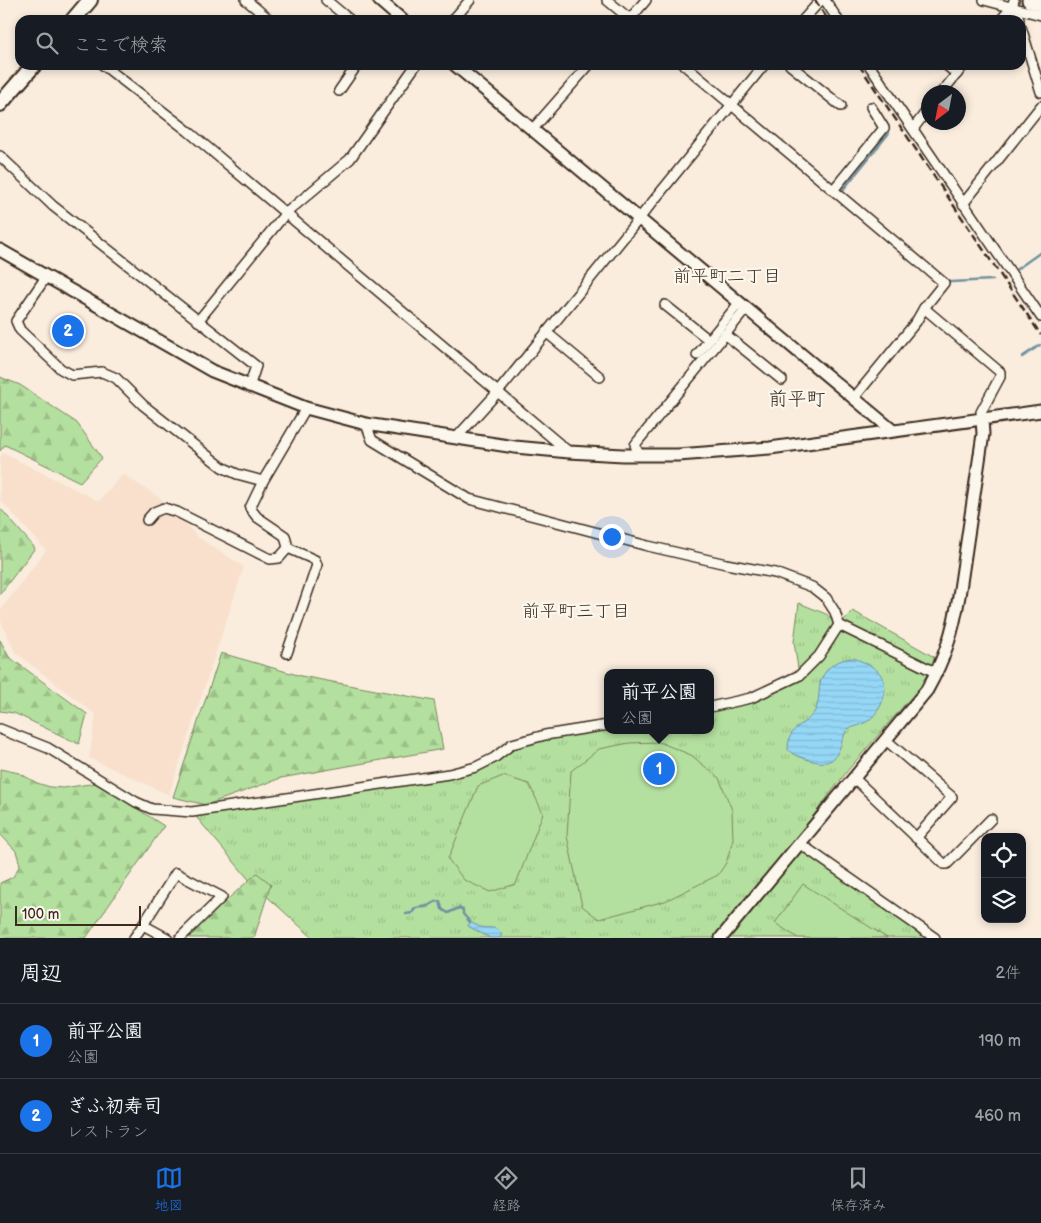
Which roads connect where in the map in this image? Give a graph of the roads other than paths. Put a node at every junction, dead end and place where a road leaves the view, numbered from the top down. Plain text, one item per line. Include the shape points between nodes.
1 (90, 0) edge
2 (246, 0) edge
3 (326, 0) edge
4 (379, 0) edge
5 (470, 0) edge
6 (606, 0) edge
7 (646, 0) edge
8 (823, 0) edge
9 (984, 0) edge
10 (1030, 0) edge
11 (1041, 3) edge
12 (1014, 4) edge
13 (78, 15) edge
14 (264, 15) edge
15 (344, 15) edge
16 (396, 15) edge
17 (457, 15) edge
18 (624, 15) edge
19 (634, 15) edge
20 (808, 15) edge
21 (834, 15) edge
22 (1005, 15) edge
23 (1041, 15) edge
24 (1026, 43) edge
25 (30, 70) edge
26 (109, 70) edge
27 (353, 70) edge
28 (409, 70) edge
29 (461, 70) edge
30 (585, 70) edge
31 (690, 70) edge
32 (760, 70) edge
33 (796, 70) edge
34 (872, 70) edge
35 (952, 70) edge
36 (960, 70) edge
37 (957, 74) junction
38 (948, 85) edge
39 (339, 91) dead end
40 (1041, 92) edge
41 (0, 104) edge
42 (732, 105) junction
43 (841, 106) dead end
44 (1041, 106) edge
45 (871, 107) dead end
46 (921, 118) edge
47 (913, 128) junction
48 (532, 130) junction
49 (0, 156) edge
50 (834, 189) junction
51 (963, 204) junction
52 (286, 214) junction
53 (638, 219) junction
54 (0, 250) edge
55 (46, 276) junction
56 (666, 305) dead end
57 (743, 306) junction
58 (924, 308) junction
59 (1041, 317) edge
60 (198, 320) junction
61 (546, 332) junction
62 (725, 334) junction
63 (709, 340) junction
64 (697, 355) dead end
65 (600, 377) dead end
66 (782, 380) dead end
67 (249, 387) junction
68 (498, 392) junction
69 (854, 398) junction
70 (306, 408) junction
71 (1041, 411) edge
72 (982, 418) junction
73 (366, 424) junction
74 (892, 430) junction
75 (456, 438) junction
76 (569, 452) junction
77 (638, 455) junction
78 (263, 481) junction
79 (148, 520) dead end
80 (288, 548) junction
81 (839, 625) junction
82 (287, 654) dead end
83 (937, 673) junction
84 (714, 706) edge
85 (604, 726) edge
86 (0, 729) edge
87 (886, 740) junction
88 (854, 778) junction
89 (991, 818) dead end
90 (916, 838) junction
91 (799, 843) junction
92 (143, 924) junction
93 (134, 938) edge
94 (167, 938) edge
95 (180, 938) edge
96 (721, 938) edge
97 (935, 938) edge

1 - 13 main road
2 - 14 street
3 - 15 street
4 - 16 street
5 - 17 street
6 - 18 street
7 - 19 street
8 - 20 street
8 - 21 street
9 - 12 street
10 - 11 highway
12 - 22 street
12 - 23 street
24 - 40 street
25 - 41 main road
26 - 52 street
27 - 39 street
28 - 52 street via 350,159
29 - 48 street
30 - 48 street
31 - 42 street
32 - 42 street
33 - 43 street
34 - 47 street
35 - 37 street
36 - 37 street
37 - 38 street
42 - 50 street
42 - 53 street
44 - 51 street
45 - 50 street via 884,128
46 - 47 street
47 - 51 street
48 - 53 street
49 - 60 street via 53,206
50 - 58 street via 944,283
51 - 59 street
52 - 60 street
52 - 68 street
53 - 57 street
53 - 61 street
54 - 55 street
55 - 67 street via 184,356
55 - 78 street via 16,321 20,330 62,369 72,375 102,372 116,378 143,405 222,467
56 - 63 street
57 - 62 street
57 - 63 street
57 - 69 street
58 - 69 street
58 - 72 street via 1000,372 981,412
60 - 67 street via 256,366
61 - 65 street
61 - 68 street
62 - 66 street
62 - 77 street via 635,445
63 - 64 street
67 - 70 street
68 - 75 street
68 - 76 street
69 - 74 street
70 - 73 street
70 - 78 street
71 - 72 street
72 - 74 street
72 - 83 street via 983,434 958,605
73 - 75 street
73 - 81 street via 372,440 469,498 658,548 775,573 812,587 826,598
74 - 77 street via 761,449
75 - 76 street
76 - 77 street
78 - 80 street via 250,508 252,513 285,536
79 - 80 street via 154,512 164,508 270,559 279,558
80 - 82 street via 315,560 317,565
81 - 83 street
81 - 84 street via 819,656 800,675 750,698
83 - 87 street
85 - 86 street via 512,744 476,767 449,774 192,812 152,809 48,748
87 - 88 street
87 - 90 street via 952,797
88 - 90 street
88 - 91 street
89 - 90 street via 947,864
91 - 96 street
91 - 97 street
92 - 93 street
92 - 94 street
92 - 95 street via 179,873 222,896

